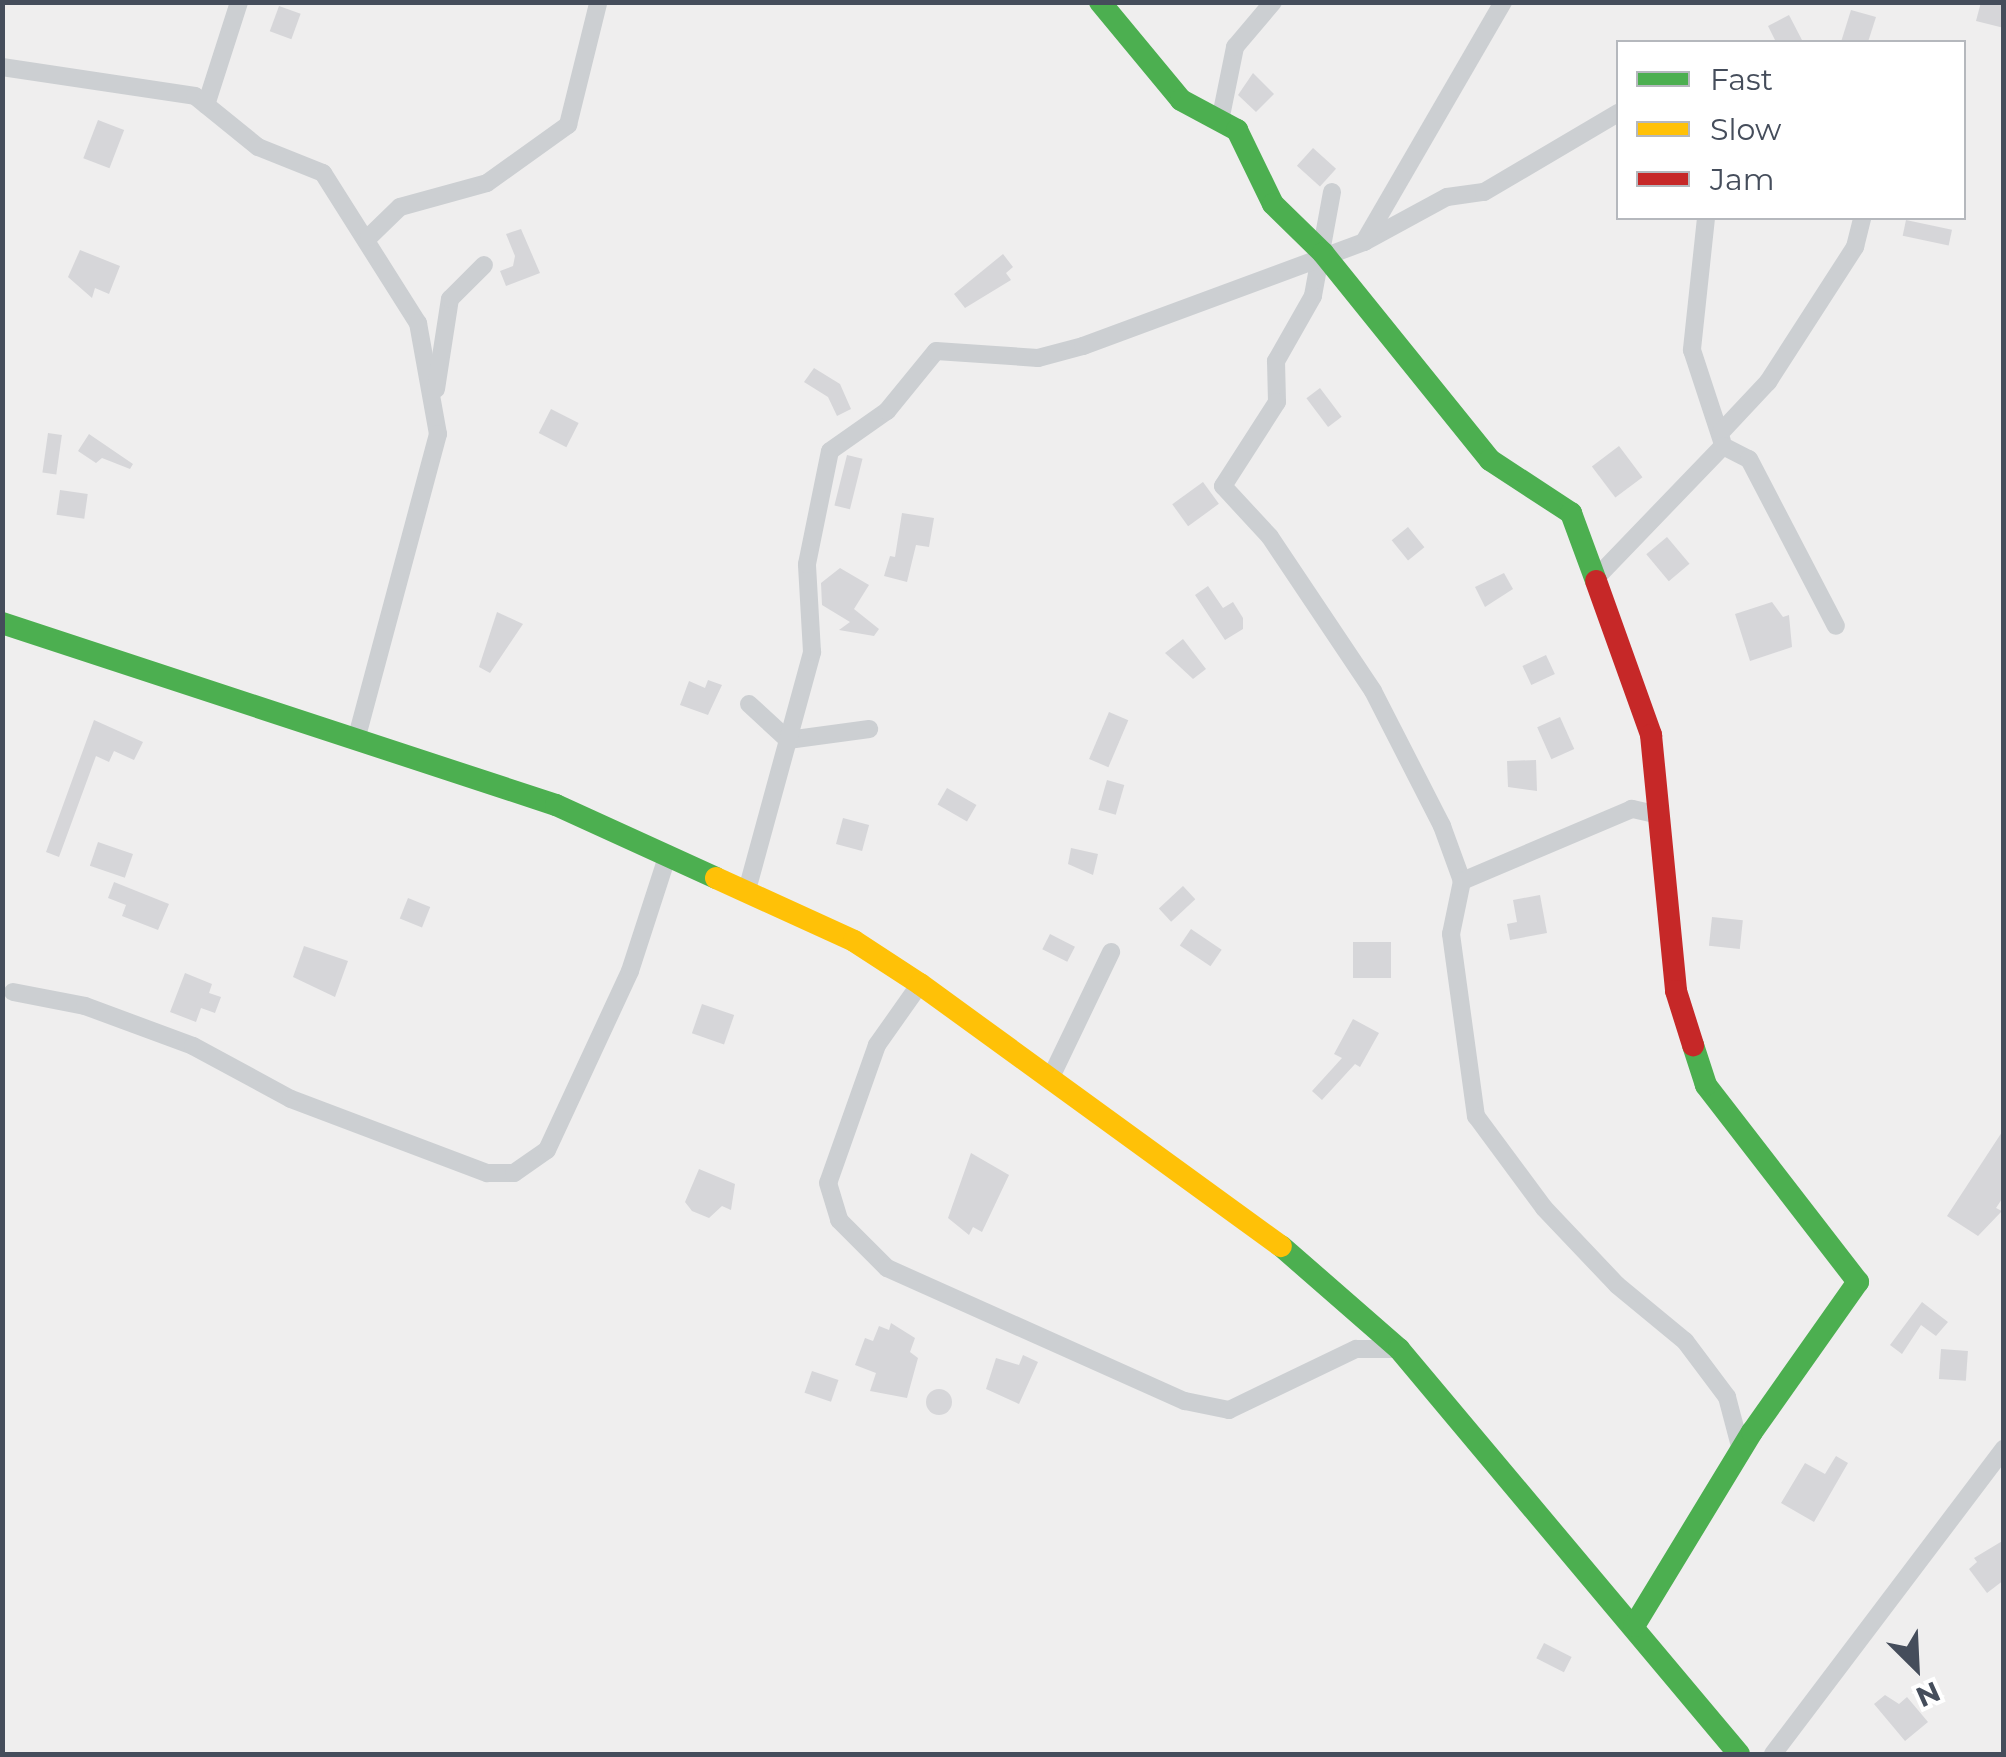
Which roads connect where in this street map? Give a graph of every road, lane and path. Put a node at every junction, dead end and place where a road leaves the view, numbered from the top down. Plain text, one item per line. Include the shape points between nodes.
1 (239, 2) edge
2 (1100, 2) edge
3 (1273, 2) edge
4 (1502, 2) edge
5 (598, 4) edge
6 (2, 68) edge
7 (206, 105) junction
8 (1616, 114) edge
9 (1220, 121) junction
10 (1332, 192) dead end
11 (1706, 220) edge
12 (1862, 220) edge
13 (369, 238) junction
14 (1364, 242) junction
15 (1323, 253) junction
16 (484, 265) dead end
17 (434, 407) junction
18 (1722, 439) junction
19 (1595, 579) junction
20 (2, 624) edge
21 (1836, 626) dead end
22 (749, 704) dead end
23 (869, 729) dead end
24 (356, 740) junction
25 (788, 740) junction
26 (1659, 814) junction
27 (668, 854) junction
28 (1462, 881) junction
29 (746, 890) junction
30 (1110, 952) dead end
31 (920, 984) junction
32 (13, 992) dead end
33 (1050, 1079) junction
34 (1399, 1349) junction
35 (2004, 1449) edge
36 (1741, 1450) junction
37 (1634, 1626) junction
38 (1739, 1754) edge
39 (1773, 1754) edge

1 - 7 street
2 - 9 street via 1180,100
3 - 9 street via 1235,47
4 - 14 street
5 - 13 street via 568,125 487,182 400,207
6 - 7 street via 195,96
7 - 13 street via 258,147 323,172
8 - 14 street via 1484,192 1447,197
9 - 15 street via 1237,130 1273,204
10 - 15 street
11 - 18 street via 1692,350
12 - 18 street via 1855,247 1768,382
13 - 17 street via 418,323
14 - 15 street
15 - 19 street via 1490,460 1571,513
15 - 25 street via 1038,358 936,351 886,411 830,451 820,477 804,593 812,652
15 - 28 street via 1306,311 1276,362 1277,402 1223,486 1270,536 1373,691 1442,826
16 - 17 street via 450,298
17 - 24 street via 438,434
18 - 19 street
18 - 21 street via 1749,458
19 - 26 street via 1651,735
20 - 24 street
22 - 25 street
23 - 25 street
24 - 27 street via 556,805
25 - 29 street
26 - 28 street via 1632,808
26 - 36 street via 1676,991 1706,1086 1858,1282
27 - 29 street
27 - 32 street via 630,972 548,1150 514,1173 486,1173 292,1099 193,1046 85,1006
28 - 36 street via 1452,934 1476,1116 1544,1208 1617,1285 1685,1341 1727,1397
29 - 31 street via 854,941
30 - 33 street
31 - 33 street
31 - 34 street via 877,1045 828,1183 838,1220 887,1268 1185,1401 1228,1410 1356,1349
33 - 34 street via 1259,1226
34 - 37 street
35 - 39 street
36 - 37 street
37 - 38 street

